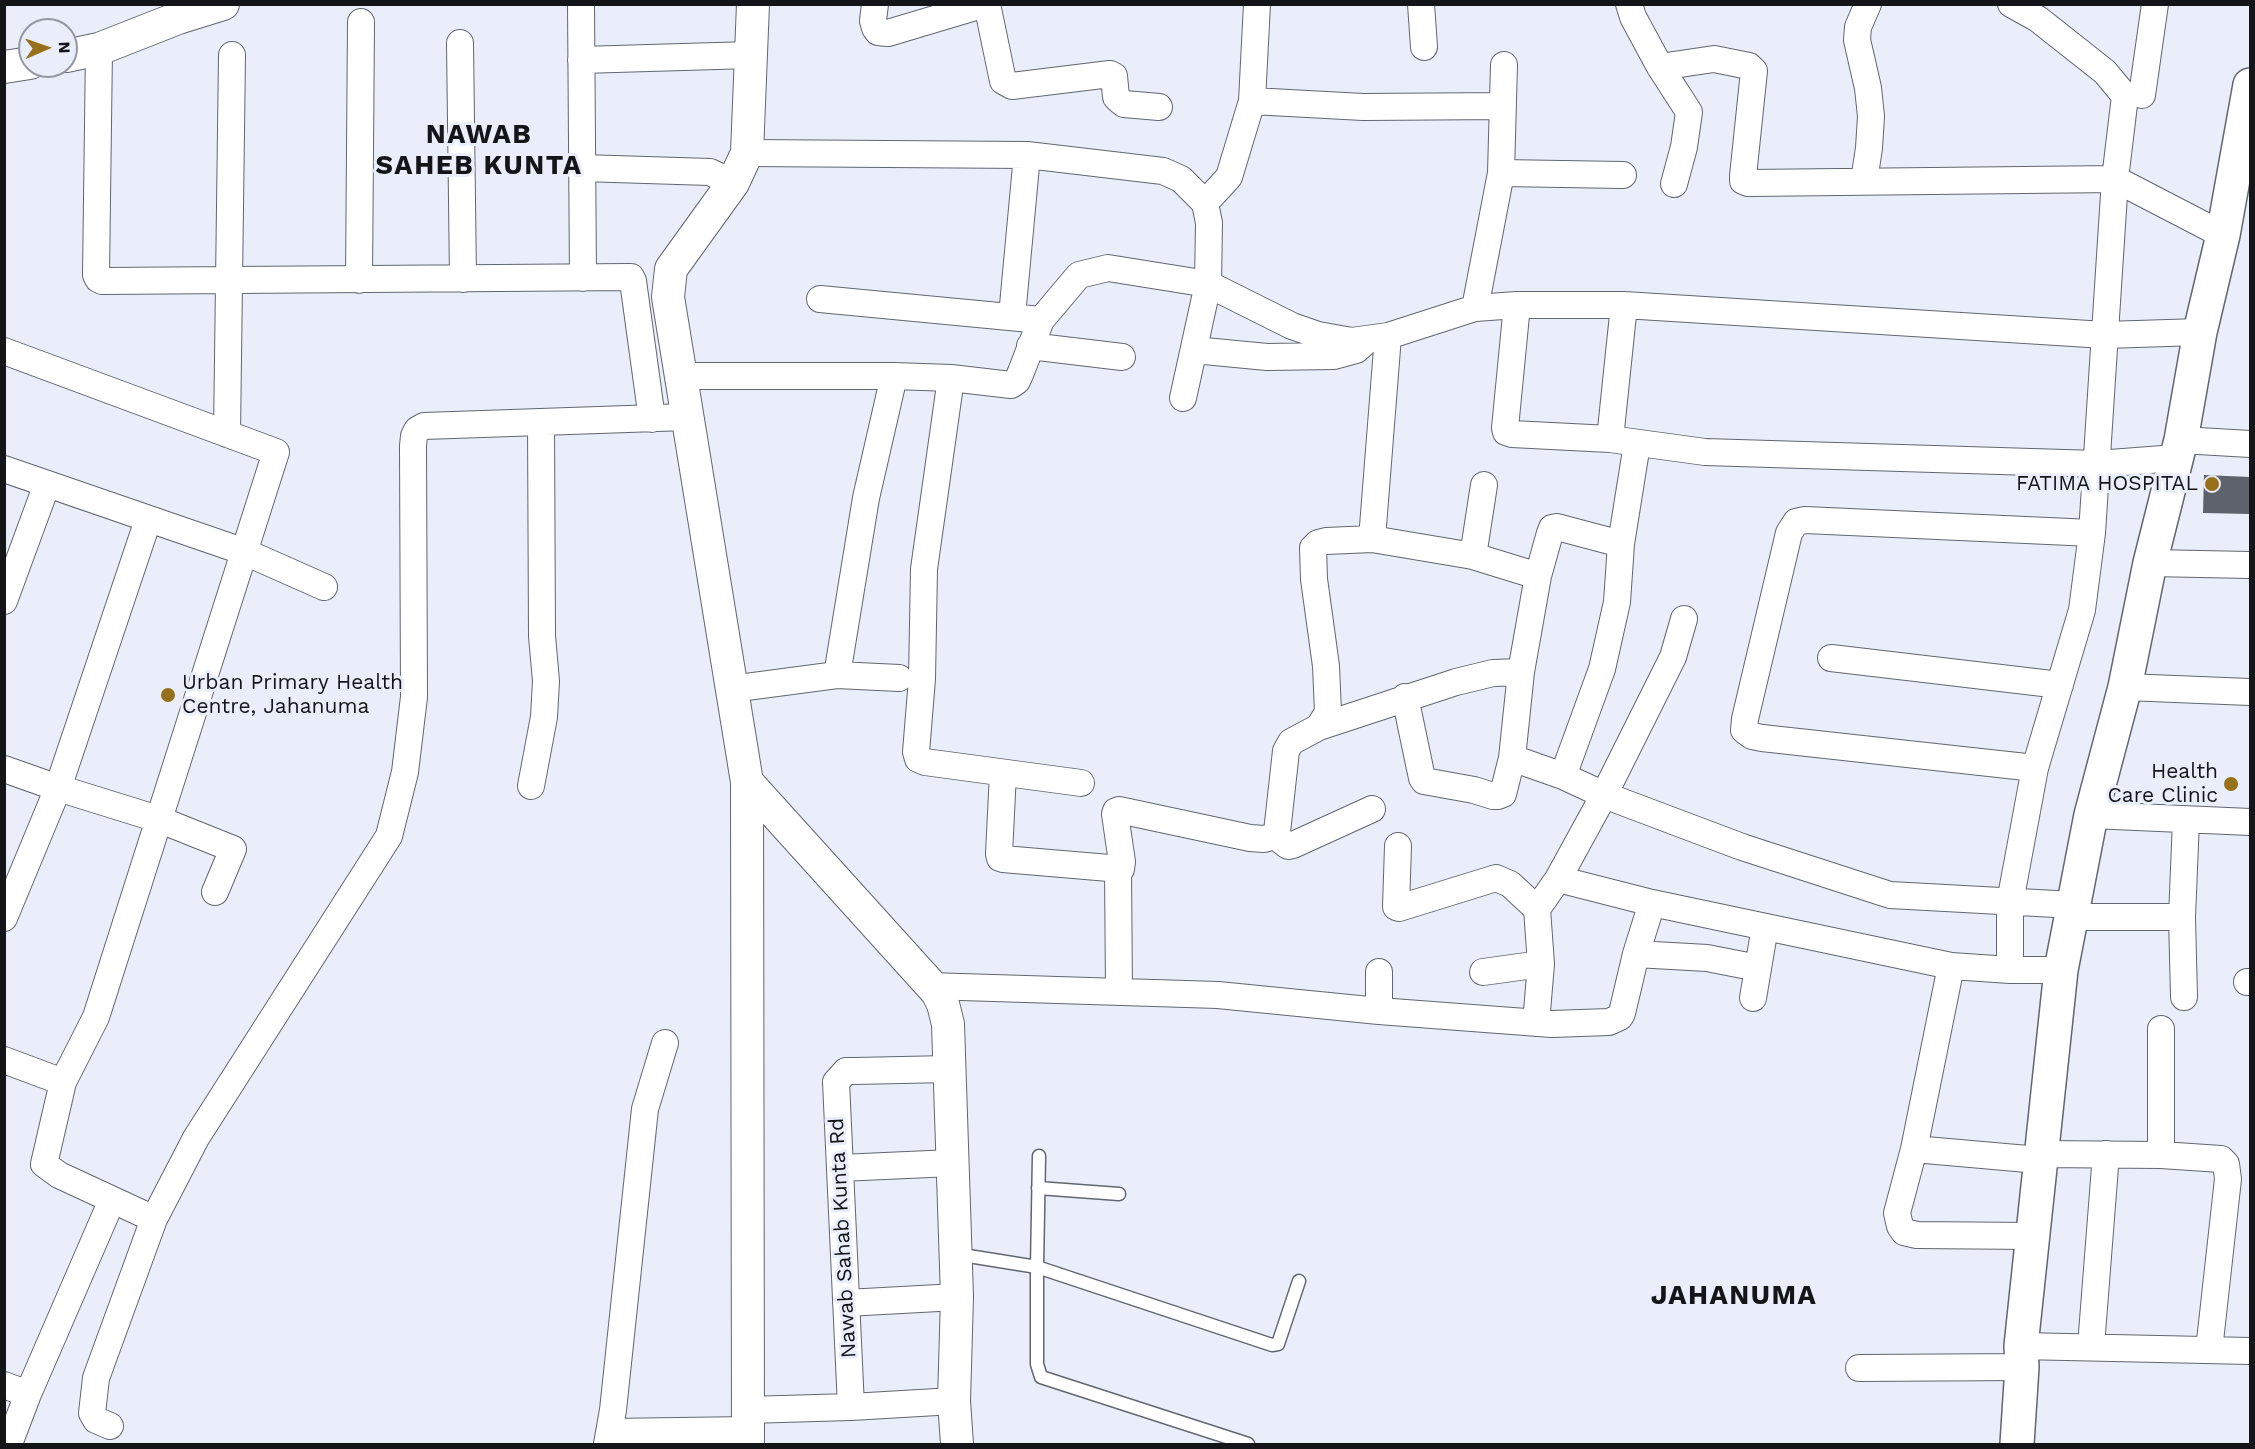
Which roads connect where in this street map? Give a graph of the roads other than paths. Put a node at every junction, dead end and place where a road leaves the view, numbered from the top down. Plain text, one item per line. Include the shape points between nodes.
1 (223, 4) edge
2 (581, 4) edge
3 (753, 4) edge
4 (876, 4) edge
5 (986, 4) edge
6 (1257, 4) edge
7 (1421, 4) edge
8 (1629, 4) edge
9 (1868, 4) edge
10 (2011, 4) edge
11 (2155, 4) edge
12 (177, 11) edge
13 (2039, 12) edge
14 (361, 22) dead end
15 (460, 43) dead end
16 (1424, 47) dead end
17 (99, 49) junction
18 (78, 53) edge
19 (232, 55) dead end
20 (752, 55) junction
21 (581, 60) junction
22 (1504, 65) dead end
23 (1659, 66) junction
24 (2250, 85) edge
25 (2142, 94) dead end
26 (1252, 101) junction
27 (1503, 106) junction
28 (1159, 107) dead end
29 (747, 153) junction
30 (1027, 156) junction
31 (582, 168) junction
32 (1501, 173) junction
33 (1623, 175) dead end
34 (2115, 179) junction
35 (1864, 181) junction
36 (733, 183) junction
37 (1674, 184) dead end
38 (1205, 203) junction
39 (2223, 235) junction
40 (583, 278) junction
41 (463, 279) junction
42 (230, 280) junction
43 (359, 280) junction
44 (1208, 285) junction
45 (820, 299) dead end
46 (1624, 305) junction
47 (1517, 306) junction
48 (1476, 308) junction
49 (1012, 316) junction
50 (1041, 320) junction
51 (2200, 332) junction
52 (2105, 335) junction
53 (1378, 337) junction
54 (1030, 346) junction
55 (1194, 350) junction
56 (4, 351) edge
57 (1122, 357) dead end
58 (680, 376) junction
59 (894, 376) junction
60 (951, 378) junction
61 (1183, 398) dead end
62 (686, 417) junction
63 (652, 419) junction
64 (542, 422) junction
65 (227, 434) junction
66 (1610, 439) junction
67 (1637, 444) junction
68 (2250, 444) edge
69 (2179, 449) junction
70 (2097, 464) junction
71 (4, 469) edge
72 (47, 484) junction
73 (1484, 485) dead end
74 (148, 520) junction
75 (2092, 532) junction
76 (1372, 539) junction
77 (1621, 544) junction
78 (245, 552) junction
79 (1473, 556) junction
80 (2150, 562) junction
81 (2250, 565) edge
82 (1538, 576) junction
83 (324, 587) dead end
84 (4, 602) edge
85 (1684, 619) dead end
86 (1831, 658) dead end
87 (1521, 672) junction
88 (837, 675) junction
89 (899, 678) dead end
90 (2060, 685) junction
91 (2125, 687) junction
92 (731, 689) junction
93 (2250, 692) edge
94 (1405, 697) junction
95 (1320, 727) junction
96 (1512, 758) junction
97 (2035, 768) junction
98 (4, 769) edge
99 (1004, 773) junction
100 (1563, 776) junction
101 (747, 782) junction
102 (1081, 783) dead end
103 (531, 786) dead end
104 (58, 788) junction
105 (1604, 795) junction
106 (1371, 809) dead end
107 (2091, 815) junction
108 (158, 819) junction
109 (2186, 820) junction
110 (2250, 822) edge
111 (1275, 836) junction
112 (1398, 846) dead end
113 (1118, 869) junction
114 (1558, 879) junction
115 (215, 892) dead end
116 (2010, 902) junction
117 (1652, 903) junction
118 (1537, 909) junction
119 (2073, 911) junction
120 (2182, 917) junction
121 (4, 918) edge
122 (1765, 927) junction
123 (1636, 954) junction
124 (1541, 964) junction
125 (1951, 966) junction
126 (1758, 968) junction
127 (2010, 970) junction
128 (2061, 970) junction
129 (1379, 972) dead end
130 (1483, 972) dead end
131 (929, 986) junction
132 (1119, 991) junction
133 (2184, 997) dead end
134 (1753, 998) dead end
135 (1379, 1011) junction
136 (1536, 1023) junction
137 (2161, 1029) dead end
138 (665, 1043) dead end
139 (4, 1060) edge
140 (949, 1069) junction
141 (63, 1082) junction
142 (1914, 1149) junction
143 (2106, 1154) junction
144 (2161, 1155) junction
145 (1039, 1156) dead end
146 (2039, 1157) junction
147 (952, 1162) junction
148 (840, 1168) junction
149 (1038, 1188) junction
150 (1119, 1194) dead end
151 (112, 1200) junction
152 (154, 1219) junction
153 (2031, 1236) junction
154 (955, 1254) junction
155 (1037, 1267) junction
156 (1299, 1281) dead end
157 (957, 1297) junction
158 (846, 1303) junction
159 (2091, 1346) junction
160 (2209, 1350) junction
161 (2250, 1351) edge
162 (2021, 1356) junction
163 (1859, 1368) dead end
164 (16, 1389) edge
165 (954, 1401) junction
166 (851, 1407) junction
167 (110, 1426) dead end
168 (748, 1428) edge
169 (608, 1438) edge
170 (9, 1444) edge
171 (957, 1444) edge
172 (1248, 1444) edge
173 (2017, 1444) edge

1 - 12 street
2 - 21 street
3 - 20 street
4 - 5 street via 875,28 888,33
5 - 28 street via 1003,81 1011,86 1110,74 1114,76 1116,97 1124,104
6 - 26 street
7 - 16 street
8 - 23 street
9 - 35 street via 1857,40 1871,117
10 - 13 street
11 - 25 street
12 - 17 street
13 - 34 street via 2105,72 2125,96
14 - 43 street
15 - 41 street
17 - 18 street
17 - 42 street via 98,279
19 - 42 street
20 - 21 street
20 - 29 street
21 - 31 street
22 - 27 street
23 - 35 street via 1713,59 1749,66 1754,71 1743,181
23 - 37 street via 1689,112
24 - 39 main road
26 - 27 street via 1363,107
26 - 38 street via 1229,177
27 - 32 street
29 - 30 street
29 - 36 street
30 - 38 street via 1163,171 1181,179
30 - 49 street
31 - 36 street via 711,172
31 - 40 street
32 - 33 street
32 - 48 street
34 - 35 street
34 - 39 street
34 - 52 street
36 - 58 street via 670,270 668,297
38 - 44 street via 1209,222
39 - 51 main road
40 - 41 street
40 - 63 street via 631,277 633,281
41 - 43 street
42 - 43 street
42 - 65 street
44 - 50 street via 1108,268 1092,270 1078,275
44 - 53 street via 1318,335 1352,341
44 - 55 street
45 - 49 street
46 - 47 street
46 - 52 street
46 - 66 street
47 - 48 street
47 - 66 street via 1506,432
48 - 53 street
49 - 50 street
50 - 54 street
51 - 52 street
51 - 69 main road
52 - 70 street
53 - 55 street via 1356,350 1334,356 1267,357
53 - 76 street
54 - 57 street
54 - 60 street via 1017,381 1011,385
55 - 61 street
56 - 65 street
58 - 59 street
58 - 62 street
59 - 60 street
59 - 88 street via 866,498
60 - 99 street via 924,569 916,752 918,759 925,762
62 - 63 street
62 - 92 street
63 - 64 street
64 - 103 street via 542,636 546,681 544,717
64 - 152 street via 424,426 414,436 414,697 405,772 389,836 196,1138
65 - 78 street via 276,452
66 - 67 street
67 - 70 street via 1705,452
67 - 77 street
68 - 69 street
69 - 70 street
69 - 80 main road
70 - 75 street
71 - 72 street
72 - 74 street
72 - 84 street
73 - 79 street
74 - 78 street
74 - 104 street
75 - 90 street via 2082,610
75 - 97 street via 1805,520 1796,522 1789,533 1744,730 1762,738
76 - 79 street
76 - 95 street via 1326,541 1313,548 1328,704
77 - 82 street via 1552,528
77 - 100 street via 1617,602 1602,669
78 - 83 street
78 - 108 street
79 - 82 street
80 - 81 street
80 - 91 main road
82 - 87 street
85 - 105 street via 1673,657
86 - 90 street
87 - 94 street via 1493,673
87 - 96 street
88 - 89 street
88 - 92 street
90 - 97 street
91 - 93 street
91 - 107 main road
92 - 101 street
94 - 95 street
94 - 96 street via 1424,781 1498,796 1503,794
95 - 111 street via 1291,742 1286,751
96 - 100 street
97 - 116 street
98 - 104 street
99 - 102 street
99 - 113 street via 1000,858
100 - 105 street
101 - 131 street
101 - 168 street
104 - 108 street
104 - 121 street
105 - 114 street
105 - 116 street via 1742,847 1890,895
106 - 111 street via 1293,845 1288,846
107 - 109 street
107 - 119 main road
108 - 115 street via 233,849
108 - 141 street via 96,1017
109 - 110 street
109 - 120 street
111 - 113 street via 1250,838 1119,810 1115,814 1122,862
112 - 118 street via 1396,907 1496,878 1510,884
113 - 132 street
114 - 117 street
114 - 118 street
116 - 119 street
116 - 127 street
117 - 122 street
117 - 123 street
118 - 124 street
119 - 120 street
119 - 128 main road
120 - 133 street
122 - 125 street
122 - 126 street
123 - 126 street via 1707,958
123 - 136 street via 1620,1017 1584,1024
124 - 130 street
124 - 136 street
125 - 127 street
125 - 142 street
126 - 134 street
127 - 128 street
128 - 146 main road
129 - 135 street
131 - 132 street
131 - 140 street via 937,992 948,1024
132 - 135 street via 1218,995
135 - 136 street
137 - 144 street
138 - 169 street via 645,1109
139 - 141 street
140 - 147 street
140 - 148 street, Nawab Sahab Kunta Rd via 846,1071 836,1082
141 - 151 street via 44,1164
142 - 146 street
142 - 153 street via 1897,1213 1904,1232
143 - 144 street
143 - 146 street
143 - 159 street
144 - 160 street via 2221,1159 2226,1164 2228,1179
145 - 149 lane
146 - 153 main road
147 - 148 street
147 - 154 street
148 - 158 street, Nawab Sahab Kunta Rd
149 - 150 lane
149 - 155 lane
151 - 152 street
151 - 164 street
152 - 167 street via 96,1378 92,1413 96,1420
153 - 162 main road
154 - 155 lane
154 - 157 street
155 - 156 lane via 1272,1345 1278,1344
155 - 172 lane via 1037,1364 1041,1377
157 - 158 street
157 - 165 street
158 - 166 street, Nawab Sahab Kunta Rd
159 - 160 street
159 - 162 street
160 - 161 street
162 - 163 street
162 - 173 main road
164 - 170 street
165 - 166 street
165 - 171 street
166 - 168 street
168 - 169 street

